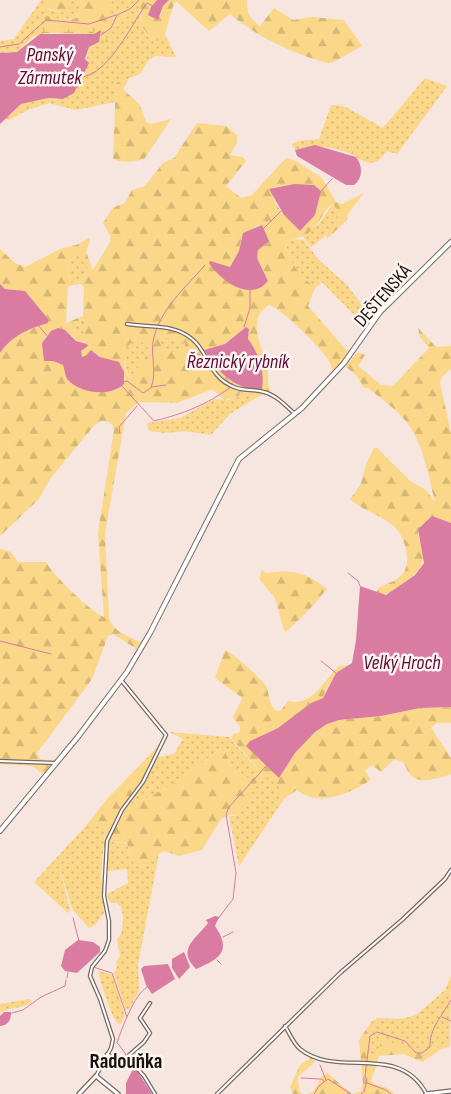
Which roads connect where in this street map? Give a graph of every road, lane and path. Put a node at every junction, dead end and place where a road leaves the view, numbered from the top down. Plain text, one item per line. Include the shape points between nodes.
1 (451, 242) edge
2 (127, 324) dead end
3 (295, 414) junction
4 (121, 680) junction
5 (0, 761) edge
6 (56, 763) junction
7 (0, 832) edge
8 (451, 870) edge
9 (150, 1003) dead end
10 (285, 1026) junction
11 (107, 1054) junction
12 (127, 1057) junction
13 (96, 1076) junction
14 (451, 1091) edge
15 (79, 1094) edge
16 (118, 1094) edge
17 (155, 1094) edge
18 (217, 1094) edge
19 (426, 1094) edge

1 - 3 main road, DEŠTENSKÁ via 374,318 344,363
2 - 3 street via 164,326 184,334 198,346 214,373 225,382 234,387 265,392
3 - 4 main road, DEŠTENSKÁ via 239,459 150,633
4 - 6 main road, DEŠTENSKÁ
4 - 11 street via 166,735 143,782 122,810 107,841 104,896 109,940 90,976 112,1039
5 - 6 street
6 - 7 main road, DEŠTENSKÁ
8 - 10 street via 403,919
9 - 12 street via 140,1018 150,1033
10 - 18 street
10 - 19 street via 297,1046 309,1054 325,1060 408,1071
11 - 12 street via 115,1059
11 - 13 street
12 - 17 street
13 - 15 street
13 - 16 street
14 - 19 street

